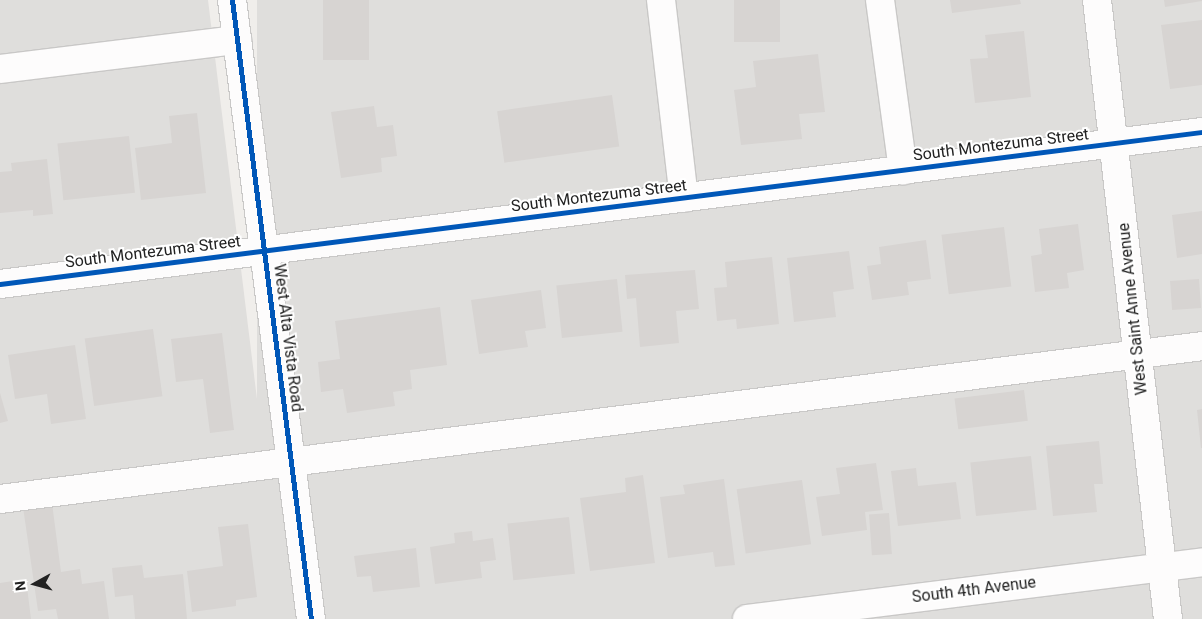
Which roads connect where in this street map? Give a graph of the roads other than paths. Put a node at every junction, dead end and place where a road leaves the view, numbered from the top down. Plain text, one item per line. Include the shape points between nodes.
1 (232, 0) edge
2 (661, 0) edge
3 (880, 0) edge
4 (1097, 0) edge
5 (237, 40) junction
6 (0, 69) edge
7 (1202, 132) edge
8 (1115, 143) junction
9 (903, 170) junction
10 (684, 198) junction
11 (265, 251) junction
12 (0, 284) edge
13 (1202, 346) edge
14 (1138, 354) junction
15 (291, 462) junction
16 (0, 499) edge
17 (1202, 562) edge
18 (1162, 567) junction
19 (311, 619) edge
20 (747, 619) edge
21 (1168, 619) edge

1 - 5 street, West Alta Vista Road
2 - 10 street
3 - 9 street
4 - 8 street, West Saint Anne Avenue
5 - 6 street
5 - 11 street, West Alta Vista Road
7 - 8 street, South Montezuma Street
8 - 9 street, South Montezuma Street
8 - 14 street, West Saint Anne Avenue
9 - 10 street, South Montezuma Street
10 - 11 street, South Montezuma Street
11 - 12 street, South Montezuma Street
11 - 15 street, West Alta Vista Road
13 - 14 street
14 - 15 street
14 - 18 street, West Saint Anne Avenue
15 - 16 street
15 - 19 street, West Alta Vista Road
17 - 18 street, South 4th Avenue
18 - 20 street, South 4th Avenue
18 - 21 street, West Saint Anne Avenue

